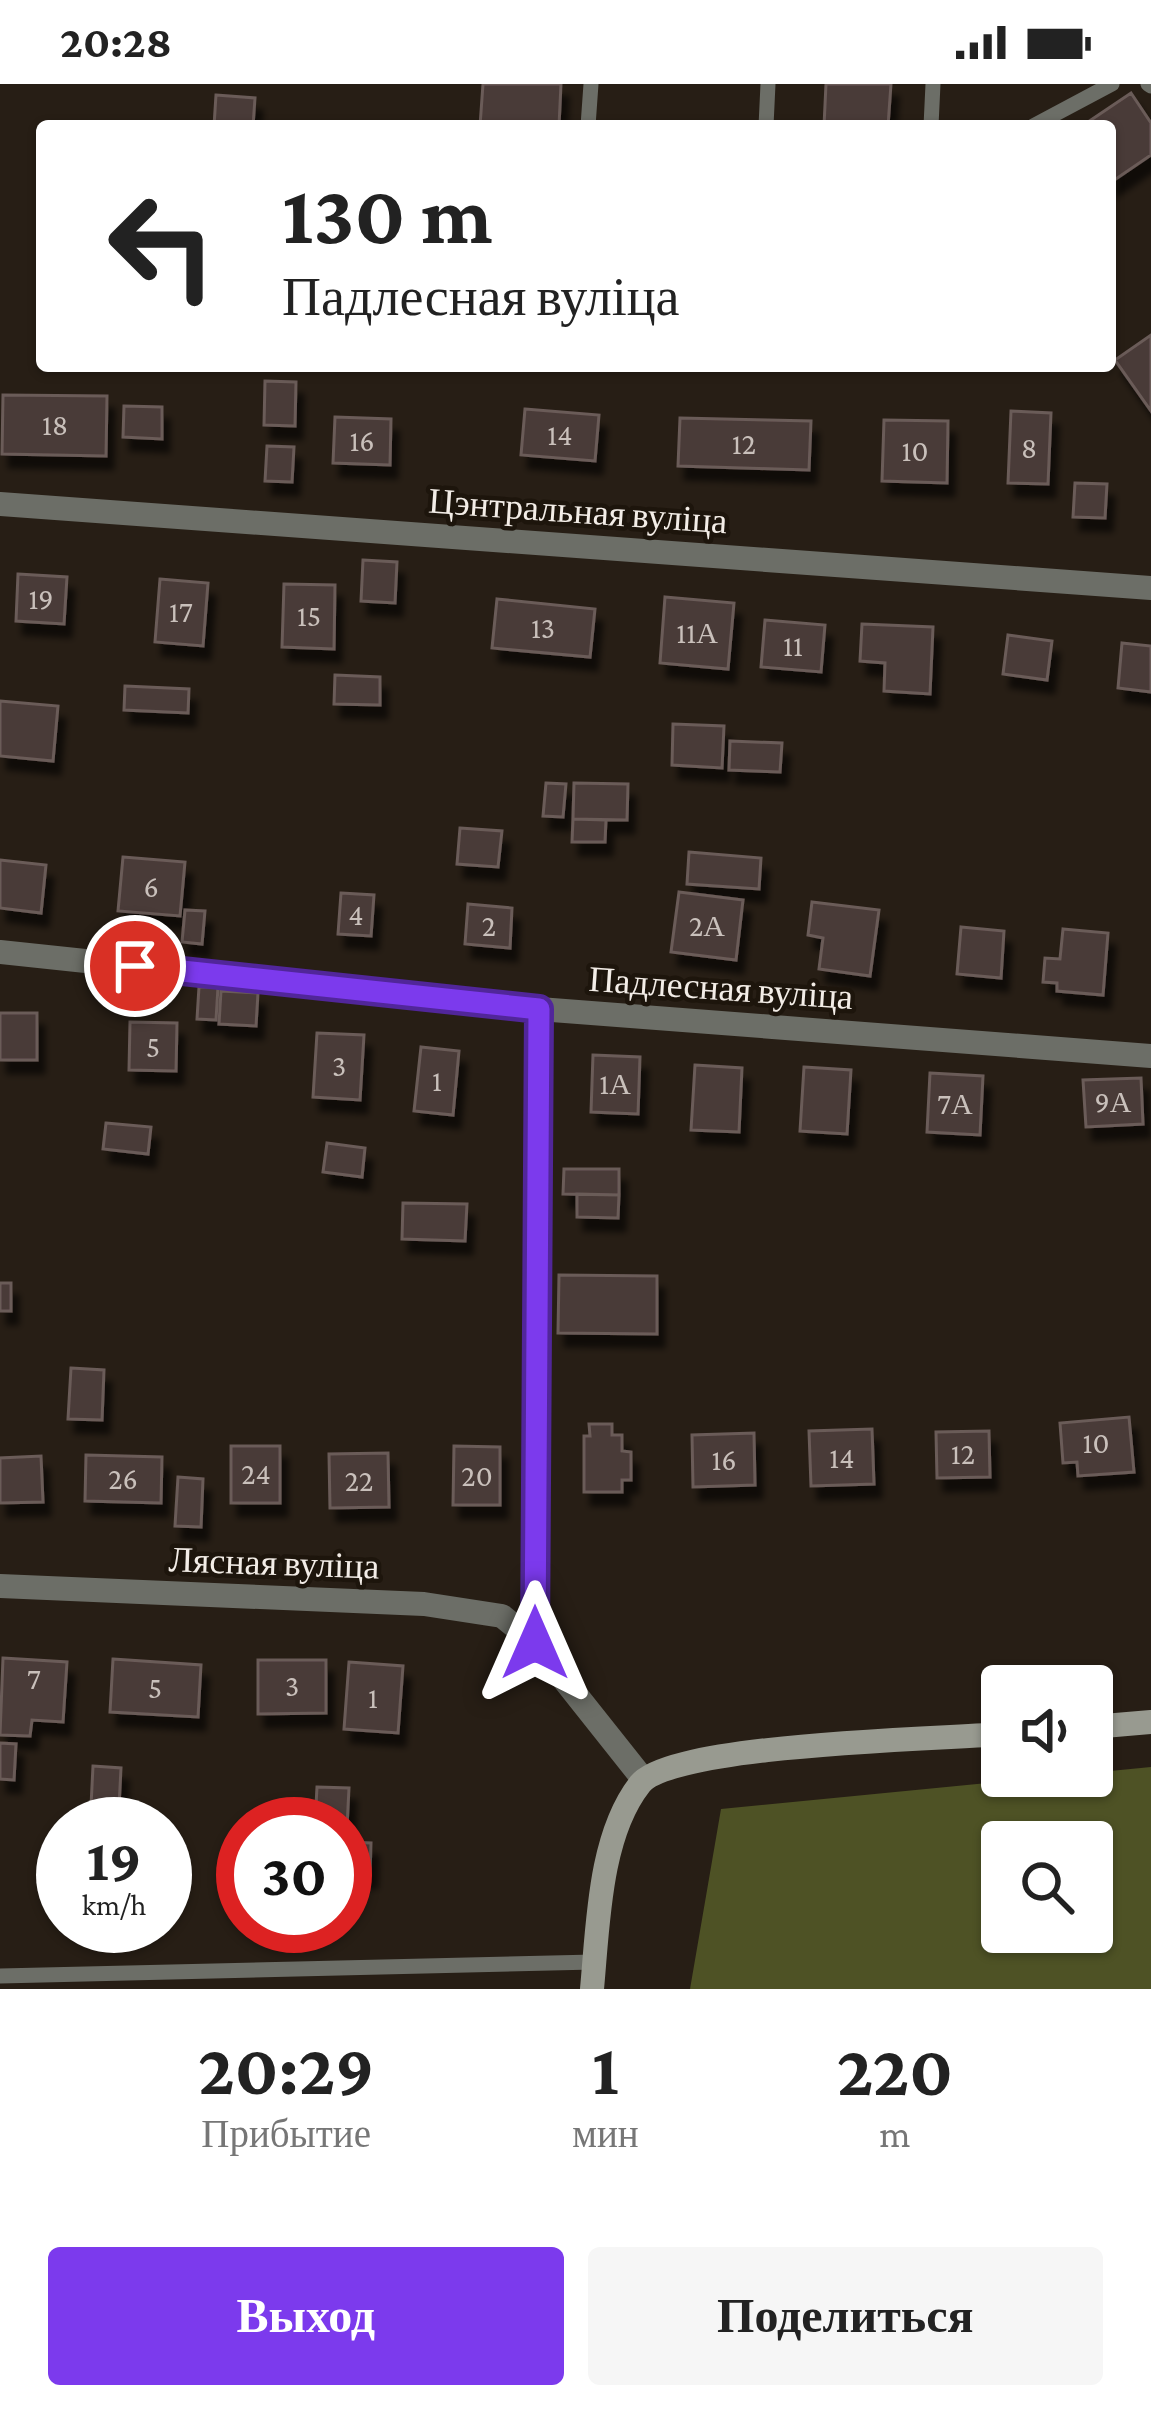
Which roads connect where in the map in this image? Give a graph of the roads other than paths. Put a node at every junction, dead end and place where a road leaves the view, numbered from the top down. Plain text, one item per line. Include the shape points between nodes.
1 (591, 84) edge
2 (768, 84) edge
3 (934, 84) edge
4 (1112, 84) edge
5 (588, 120) edge
6 (766, 120) edge
7 (931, 120) edge
8 (1044, 120) edge
9 (0, 504) edge
10 (1151, 587) edge
11 (0, 952) edge
12 (539, 1009) junction
13 (1151, 1056) edge
14 (0, 1586) edge
15 (535, 1643) junction
16 (1151, 1722) edge
17 (1113, 1725) edge
18 (981, 1736) edge
19 (644, 1779) junction
20 (594, 1962) junction
21 (0, 1976) edge
22 (592, 1989) edge

1 - 5 lane
2 - 6 lane
3 - 7 lane
4 - 8 lane
9 - 10 street, Цэнтральная вуліца
11 - 12 street, Падлесная вуліца
12 - 13 street, Падлесная вуліца
12 - 15 street
14 - 15 street, Лясная вуліца via 472,1608 502,1616
15 - 19 street, Лясная вуліца
16 - 17 street
18 - 19 street via 696,1758
19 - 20 street via 619,1826
20 - 21 lane
20 - 22 street

